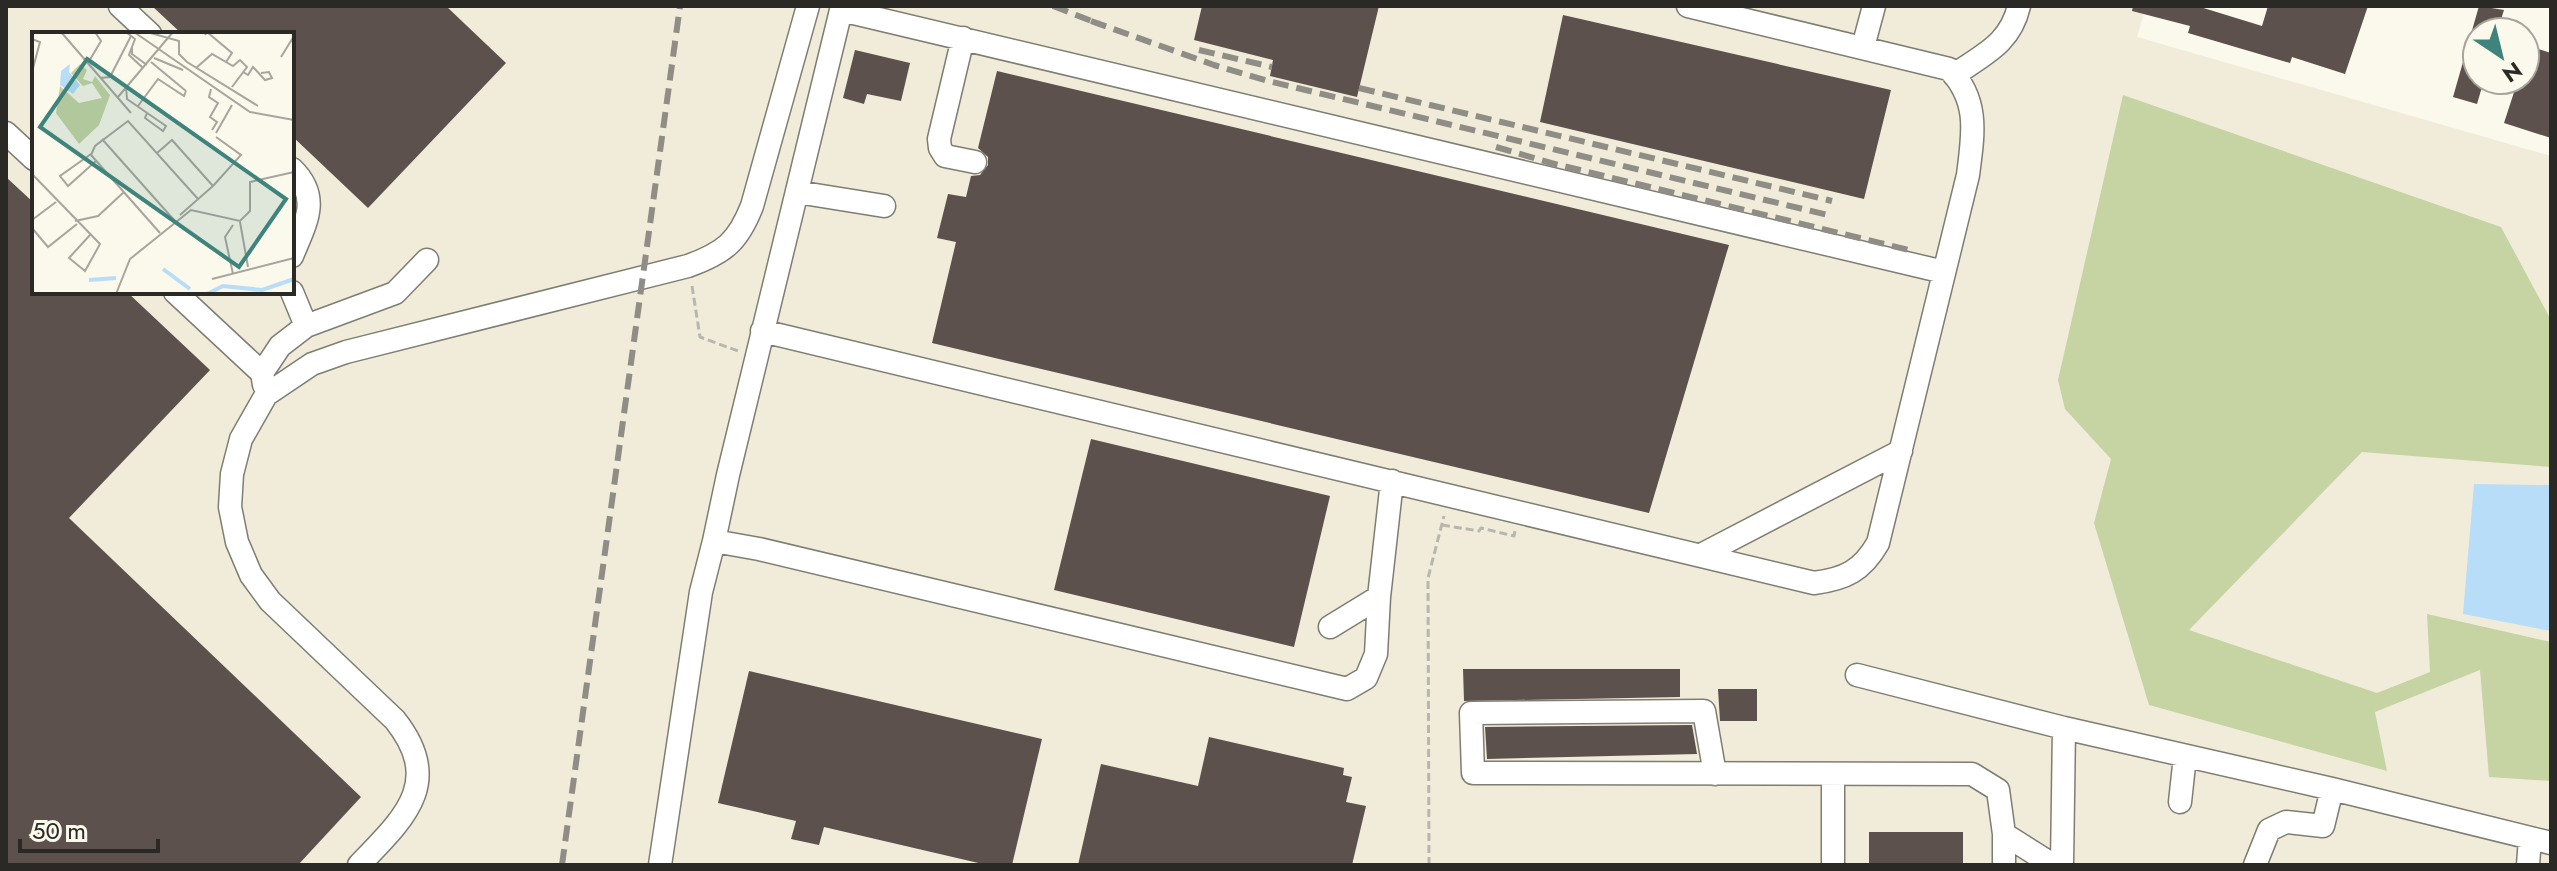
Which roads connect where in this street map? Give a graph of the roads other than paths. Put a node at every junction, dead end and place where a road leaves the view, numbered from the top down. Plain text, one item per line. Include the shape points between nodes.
1 (120, 6) edge
2 (808, 6) edge
3 (1688, 6) edge
4 (1874, 6) edge
5 (2019, 6) edge
6 (842, 8) edge
7 (148, 32) edge
8 (963, 38) junction
9 (1863, 47) junction
10 (1954, 75) junction
11 (6, 133) edge
12 (32, 157) edge
13 (975, 162) dead end
14 (294, 172) edge
15 (797, 192) junction
16 (884, 206) dead end
17 (294, 251) edge
18 (427, 260) dead end
19 (1944, 272) junction
20 (177, 294) edge
21 (293, 294) edge
22 (306, 326) junction
23 (762, 331) junction
24 (264, 384) junction
25 (1901, 451) junction
26 (1392, 481) junction
27 (714, 541) junction
28 (1701, 555) junction
29 (1379, 597) junction
30 (1330, 627) dead end
31 (1857, 675) dead end
32 (2064, 728) junction
33 (2185, 756) junction
34 (1715, 774) junction
35 (1833, 774) junction
36 (2332, 789) junction
37 (2180, 802) dead end
38 (2004, 834) junction
39 (2540, 841) edge
40 (359, 865) edge
41 (660, 865) edge
42 (1833, 865) edge
43 (2004, 865) edge
44 (2053, 865) edge
45 (2062, 865) edge
46 (2255, 865) edge
47 (2528, 865) edge

1 - 7 lane
2 - 24 lane via 752,206 731,244 688,266 346,352
3 - 9 lane
4 - 9 lane
5 - 10 lane via 2008,36
6 - 8 lane
6 - 15 lane
8 - 13 lane via 939,139 945,156
8 - 19 lane
9 - 10 lane via 1949,69
10 - 19 lane via 1970,102 1973,132
11 - 12 lane
14 - 17 lane via 309,194 308,218
15 - 16 lane
15 - 23 lane
18 - 22 lane via 395,293
19 - 25 lane
20 - 24 lane
21 - 22 lane
22 - 24 lane via 280,346
23 - 26 lane
23 - 27 lane
24 - 40 lane via 232,474 230,507 237,542 270,601 395,720 416,756 414,800
25 - 28 lane
25 - 28 lane via 1878,543 1868,560 1850,573 1814,583
26 - 28 lane
26 - 29 lane
27 - 29 lane via 1347,689 1366,678 1376,654
27 - 41 lane via 701,592
29 - 30 lane
31 - 32 lane
32 - 33 lane
32 - 45 lane
33 - 36 lane
33 - 37 lane
34 - 34 lane via 1704,711 1471,713 1473,773
34 - 35 lane
35 - 38 lane via 1972,774 1998,790
35 - 42 lane
36 - 39 lane
36 - 46 lane via 2323,826 2286,822 2269,830
38 - 43 lane
38 - 44 lane
39 - 47 lane

